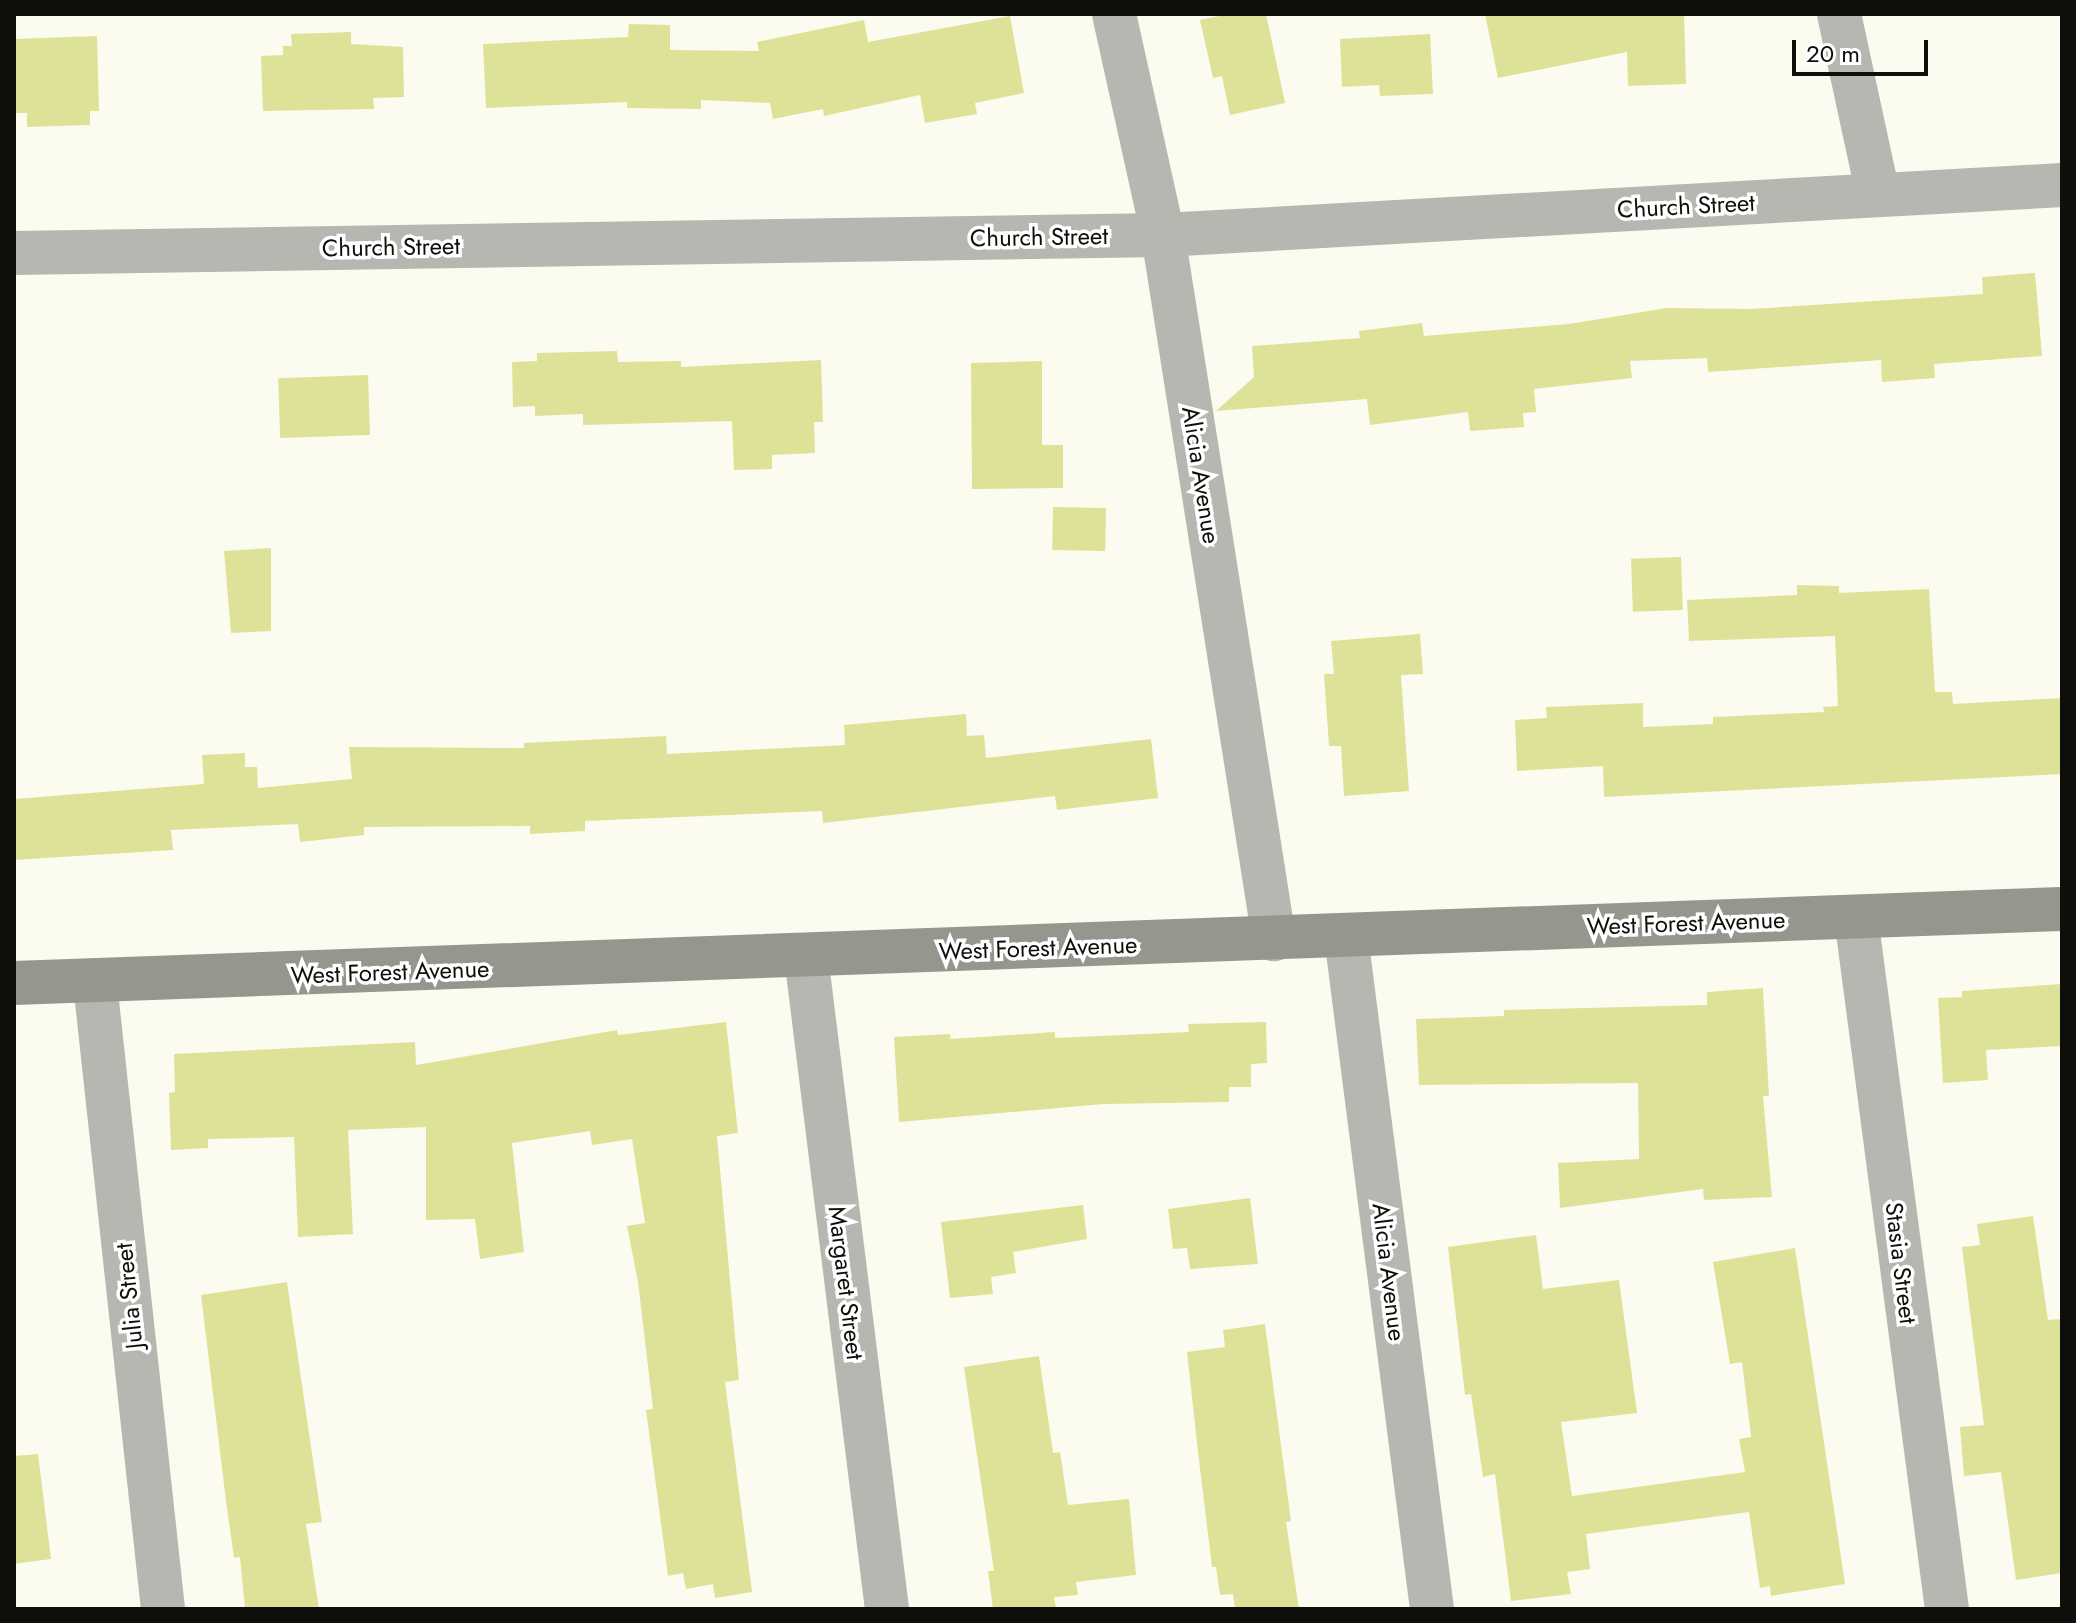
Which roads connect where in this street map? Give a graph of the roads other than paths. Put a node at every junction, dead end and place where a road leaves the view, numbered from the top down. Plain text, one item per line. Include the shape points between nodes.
1 (1114, 14) edge
2 (1839, 14) edge
3 (2062, 185) edge
4 (1878, 195) junction
5 (1163, 235) junction
6 (14, 253) edge
7 (2062, 909) edge
8 (1856, 917) junction
9 (1346, 936) junction
10 (1274, 939) junction
11 (806, 956) junction
12 (14, 983) edge
13 (95, 983) junction
14 (163, 1609) edge
15 (887, 1609) edge
16 (1432, 1609) edge
17 (1947, 1609) edge

1 - 5 street, Alicia Avenue
2 - 4 street
3 - 4 street, Church Street
4 - 5 street, Church Street
5 - 6 street, Church Street
5 - 10 street, Alicia Avenue
7 - 8 street, West Forest Avenue
8 - 9 street, West Forest Avenue
8 - 17 street, Stasia Street
9 - 10 street, West Forest Avenue
9 - 16 street, Alicia Avenue
10 - 11 street, West Forest Avenue
11 - 13 street, West Forest Avenue
11 - 15 street, Margaret Street
12 - 13 street, West Forest Avenue
13 - 14 street, Julia Street

